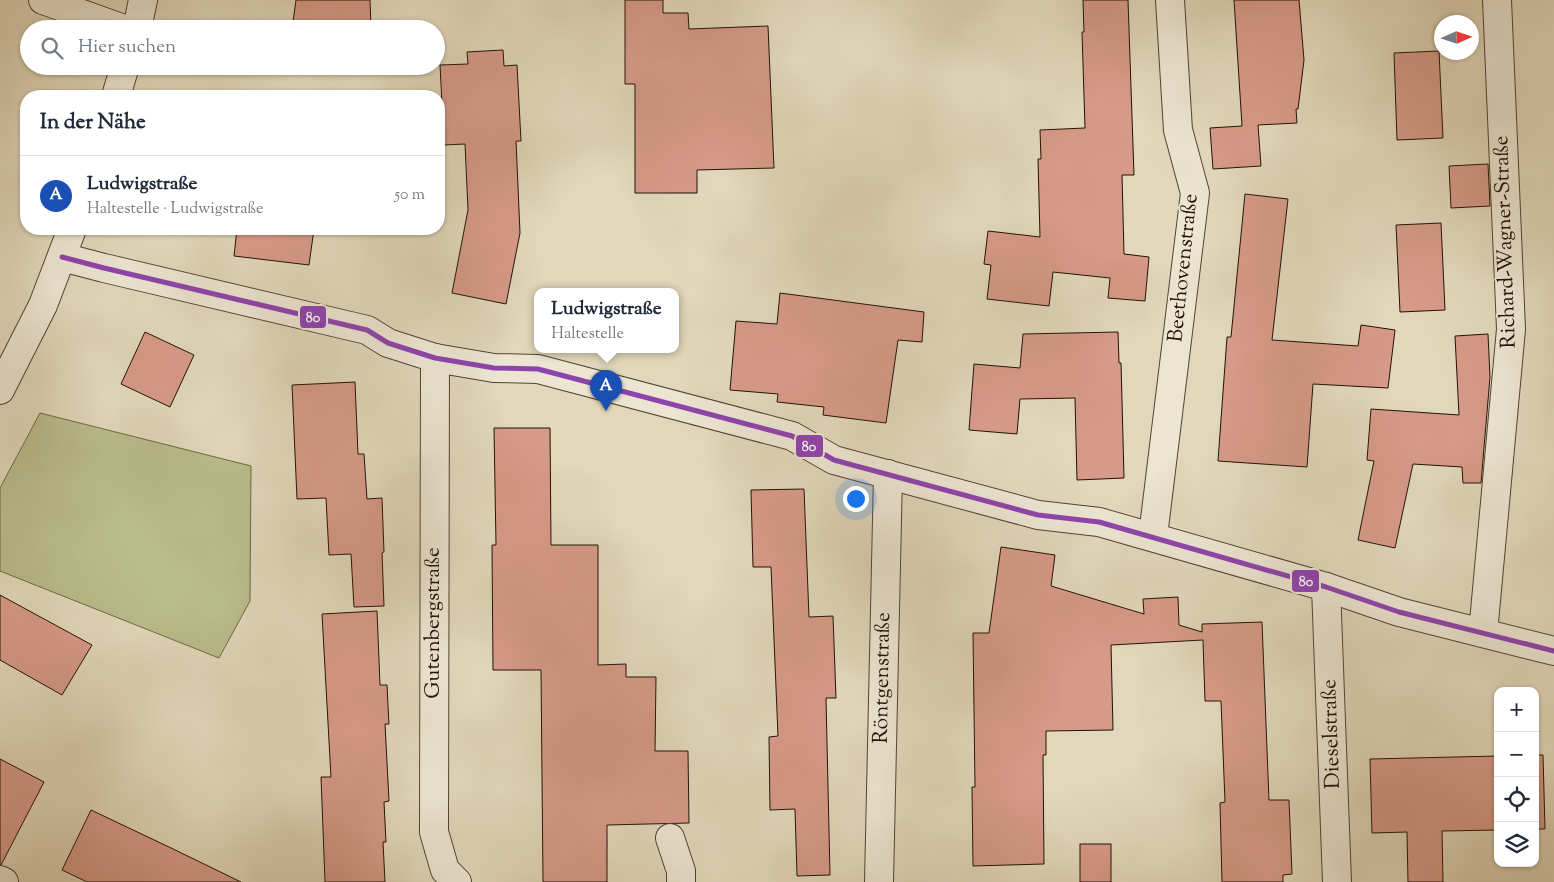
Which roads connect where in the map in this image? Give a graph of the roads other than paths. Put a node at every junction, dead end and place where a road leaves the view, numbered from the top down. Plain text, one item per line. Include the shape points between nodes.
1 (43, 0) edge
2 (143, 0) edge
3 (1170, 0) edge
4 (1497, 0) edge
5 (99, 20) edge
6 (139, 20) edge
7 (122, 75) edge
8 (118, 90) edge
9 (70, 235) edge
10 (62, 257) junction
11 (435, 358) junction
12 (0, 390) edge
13 (888, 474) junction
14 (1153, 536) junction
15 (1326, 587) junction
16 (1483, 633) junction
17 (1554, 651) edge
18 (670, 838) dead end
19 (0, 880) edge
20 (4, 882) edge
21 (457, 882) edge
22 (681, 882) edge
23 (879, 882) edge
24 (1337, 882) edge

1 - 5 street
2 - 6 street
3 - 14 street, Beethovenstraße via 1178,130 1195,193
4 - 16 street, Richard-Wagner-Straße via 1511,329
7 - 8 street
9 - 10 street
10 - 11 street via 367,330 388,343
10 - 12 street via 43,305
11 - 13 street via 494,368 538,369 792,436 834,460
11 - 21 street, Gutenbergstraße via 434,832 446,870
13 - 14 street via 1038,515 1100,522
13 - 23 street, Röntgenstraße
14 - 15 street
15 - 16 street via 1399,612
15 - 24 street, Dieselstraße
16 - 17 street
18 - 22 street via 681,871
19 - 20 street

